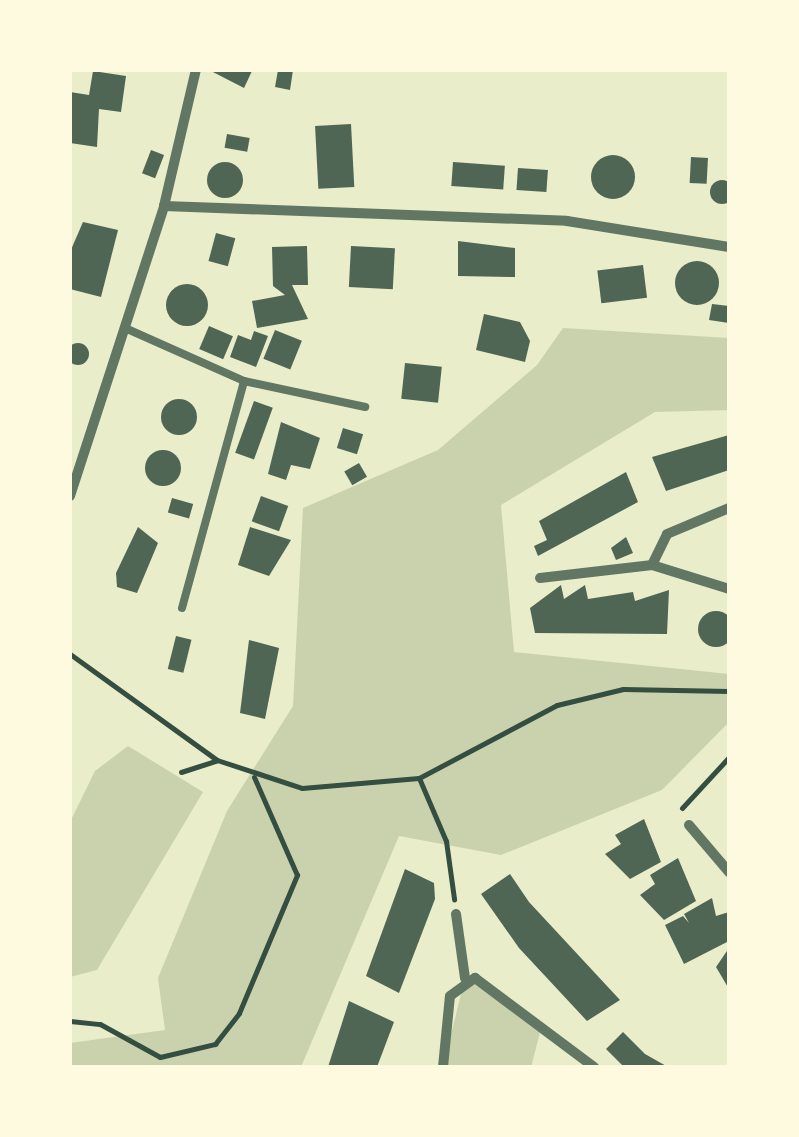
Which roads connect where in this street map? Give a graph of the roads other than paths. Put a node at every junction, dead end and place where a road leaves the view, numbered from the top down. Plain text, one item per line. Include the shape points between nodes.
1 (196, 70) edge
2 (164, 206) junction
3 (729, 246) edge
4 (126, 328) junction
5 (244, 381) junction
6 (365, 407) dead end
7 (70, 496) edge
8 (729, 508) edge
9 (652, 565) junction
10 (540, 578) dead end
11 (729, 588) edge
12 (182, 608) dead end
13 (689, 825) road end
14 (729, 872) edge
15 (456, 914) road end
16 (464, 978) junction
17 (442, 1067) edge
18 (594, 1067) edge

1 - 2 street
2 - 3 street via 567,221
2 - 4 street
4 - 5 lane
4 - 7 street
5 - 6 lane
5 - 12 lane
8 - 9 street via 667,534
9 - 10 street
9 - 11 street
13 - 14 street
15 - 16 street
16 - 17 street via 450,996
16 - 18 street via 486,982

